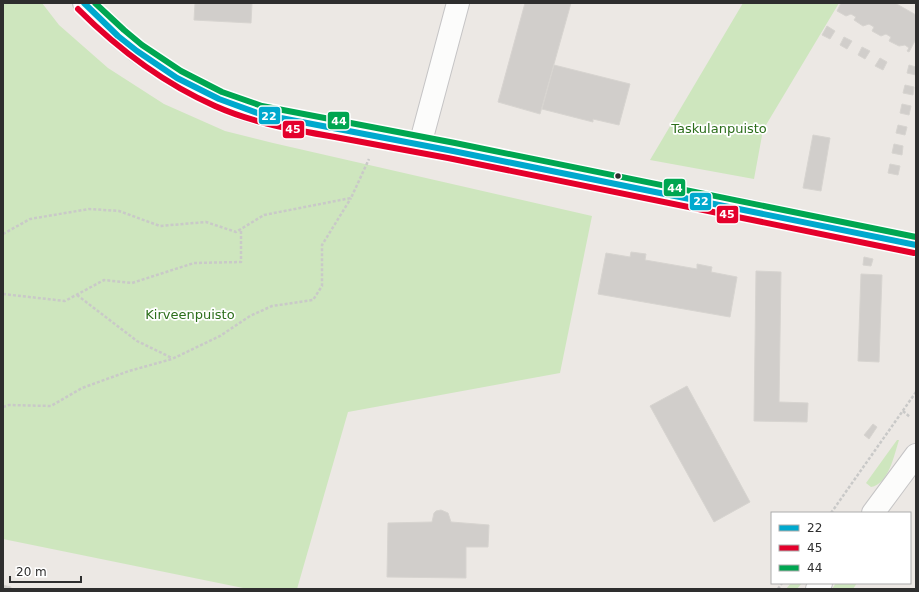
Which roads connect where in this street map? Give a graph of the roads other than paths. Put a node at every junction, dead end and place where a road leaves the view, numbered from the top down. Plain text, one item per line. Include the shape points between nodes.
1 (84, 3) edge
2 (458, 3) edge
3 (420, 144) junction
4 (916, 244) edge
5 (916, 455) edge
6 (874, 512) edge

1 - 3 street via 117,35 150,59 183,81 242,109
2 - 3 street
3 - 4 street
5 - 6 street

